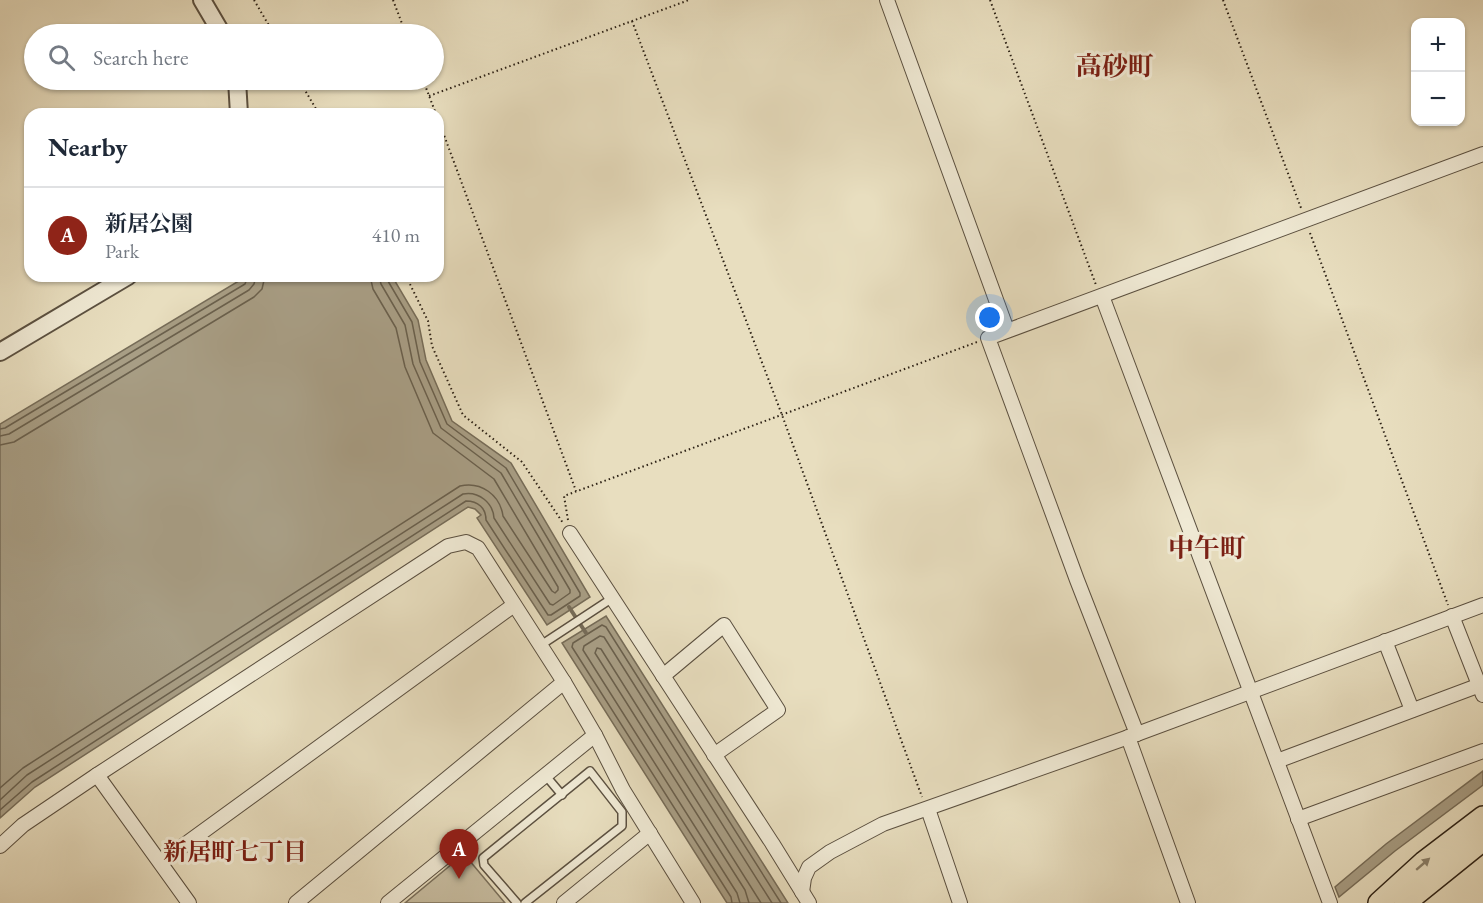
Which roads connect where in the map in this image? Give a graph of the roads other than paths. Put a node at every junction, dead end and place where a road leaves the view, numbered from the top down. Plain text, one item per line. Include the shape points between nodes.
1 (202, 0) edge
2 (886, 0) edge
3 (216, 24) edge
4 (238, 90) edge
5 (239, 108) edge
6 (1483, 154) edge
7 (118, 282) edge
8 (1101, 296) junction
9 (1007, 330) junction
10 (0, 352) edge
11 (570, 533) road end
12 (611, 599) junction
13 (514, 605) junction
14 (1483, 605) edge
15 (1452, 616) junction
16 (1384, 641) junction
17 (540, 645) junction
18 (663, 676) junction
19 (564, 682) junction
20 (1481, 690) edge
21 (1250, 691) junction
22 (1412, 710) junction
23 (595, 735) junction
24 (1132, 735) junction
25 (1483, 751) edge
26 (714, 755) junction
27 (1277, 761) junction
28 (97, 775) junction
29 (546, 776) junction
30 (562, 795) junction
31 (928, 809) junction
32 (1483, 817) edge
33 (1298, 819) junction
34 (650, 833) junction
35 (1483, 840) edge
36 (0, 846) edge
37 (161, 862) junction
38 (806, 898) edge
39 (570, 901) edge
40 (189, 903) edge
41 (296, 903) edge
42 (388, 903) edge
43 (517, 903) edge
44 (525, 903) edge
45 (693, 903) edge
46 (960, 903) edge
47 (1188, 903) edge
48 (1330, 903) edge
49 (1379, 903) edge
50 (1405, 903) edge

1 - 3 street
2 - 9 street
4 - 5 street
6 - 8 street
7 - 10 street
8 - 9 street
8 - 21 street
9 - 24 street via 988,338
11 - 12 street
12 - 17 lane
12 - 18 street
13 - 17 street
13 - 28 street via 478,548 466,542 448,546
13 - 37 street
14 - 15 street
15 - 16 street
15 - 20 street
16 - 21 street
16 - 22 street
17 - 19 street
18 - 26 street
18 - 26 street via 724,625 778,710
19 - 23 street
19 - 41 street
20 - 22 street
21 - 24 street
21 - 27 street
22 - 27 street
23 - 29 street
23 - 34 street
24 - 31 street
24 - 47 street
25 - 33 street
26 - 38 street
27 - 33 street
28 - 36 street via 23,825
28 - 37 street
29 - 30 lane
29 - 42 street
30 - 43 lane via 483,858
30 - 44 lane via 590,771 622,812 622,826
31 - 38 street via 883,824 809,867 804,878
31 - 46 street
49 -> 32 highway
33 - 48 street
34 - 39 street
34 - 45 street
35 - 50 highway
37 - 40 street

